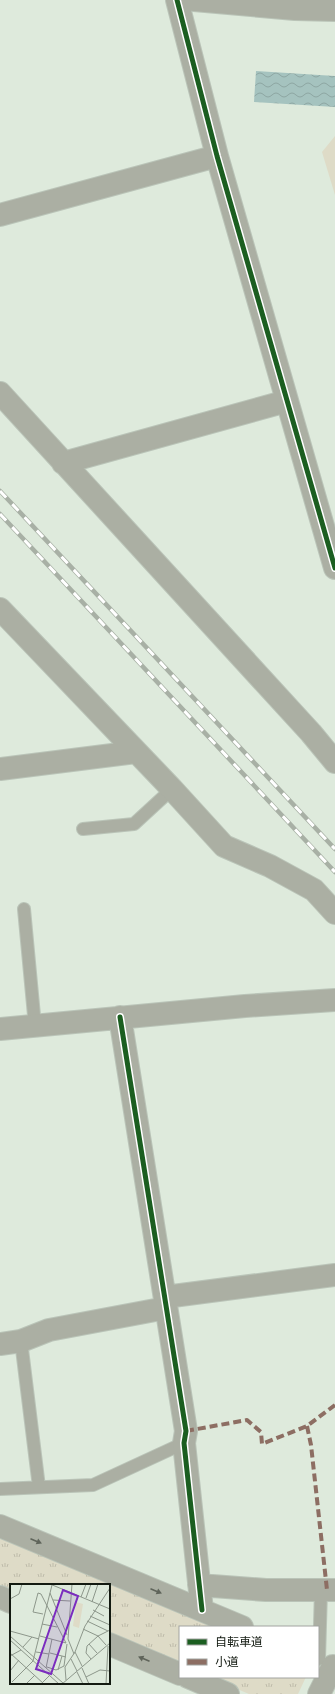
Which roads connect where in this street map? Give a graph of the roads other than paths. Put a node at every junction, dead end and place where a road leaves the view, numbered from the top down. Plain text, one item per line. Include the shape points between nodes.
1 (177, 0) edge
2 (194, 0) edge
3 (220, 2) edge
4 (295, 5) edge
5 (335, 10) edge
6 (217, 156) junction
7 (0, 215) edge
8 (0, 393) edge
9 (287, 401) junction
10 (63, 464) junction
11 (335, 568) edge
12 (0, 609) edge
13 (136, 752) junction
14 (335, 762) edge
15 (0, 769) edge
16 (172, 789) junction
17 (83, 829) dead end
18 (24, 909) dead end
19 (335, 913) edge
20 (335, 1000) edge
21 (120, 1018) junction
22 (35, 1026) junction
23 (0, 1029) edge
24 (335, 1275) edge
25 (165, 1302) junction
26 (10, 1343) edge
27 (184, 1443) junction
28 (39, 1487) junction
29 (0, 1489) edge
30 (0, 1526) edge
31 (199, 1585) junction
32 (328, 1590) edge
33 (0, 1597) edge
34 (10, 1602) edge
35 (202, 1610) junction
36 (240, 1626) edge
37 (110, 1644) edge
38 (326, 1663) edge
39 (179, 1674) edge
40 (190, 1678) edge
41 (228, 1694) edge
42 (319, 1694) edge

1 - 6 street
2 - 3 street
3 - 4 street
4 - 5 street
6 - 7 street
6 - 9 street
8 - 10 street
9 - 10 street
9 - 11 street
10 - 14 street
12 - 13 street
13 - 15 street
13 - 16 street
16 - 17 lane via 134,824
16 - 19 street via 224,846 270,866 314,890
18 - 22 lane
20 - 21 street
21 - 22 street
21 - 25 street
22 - 23 street
24 - 25 street
25 - 26 street via 49,1330
25 - 27 street via 186,1431
26 - 28 lane
27 - 28 lane via 93,1485
27 - 31 street
28 - 29 lane
30 -> 35 street
31 - 32 street via 266,1590
31 - 35 street
32 - 38 lane
33 - 34 street
35 - 36 street
39 -> 37 street
38 - 42 street
40 - 41 street

